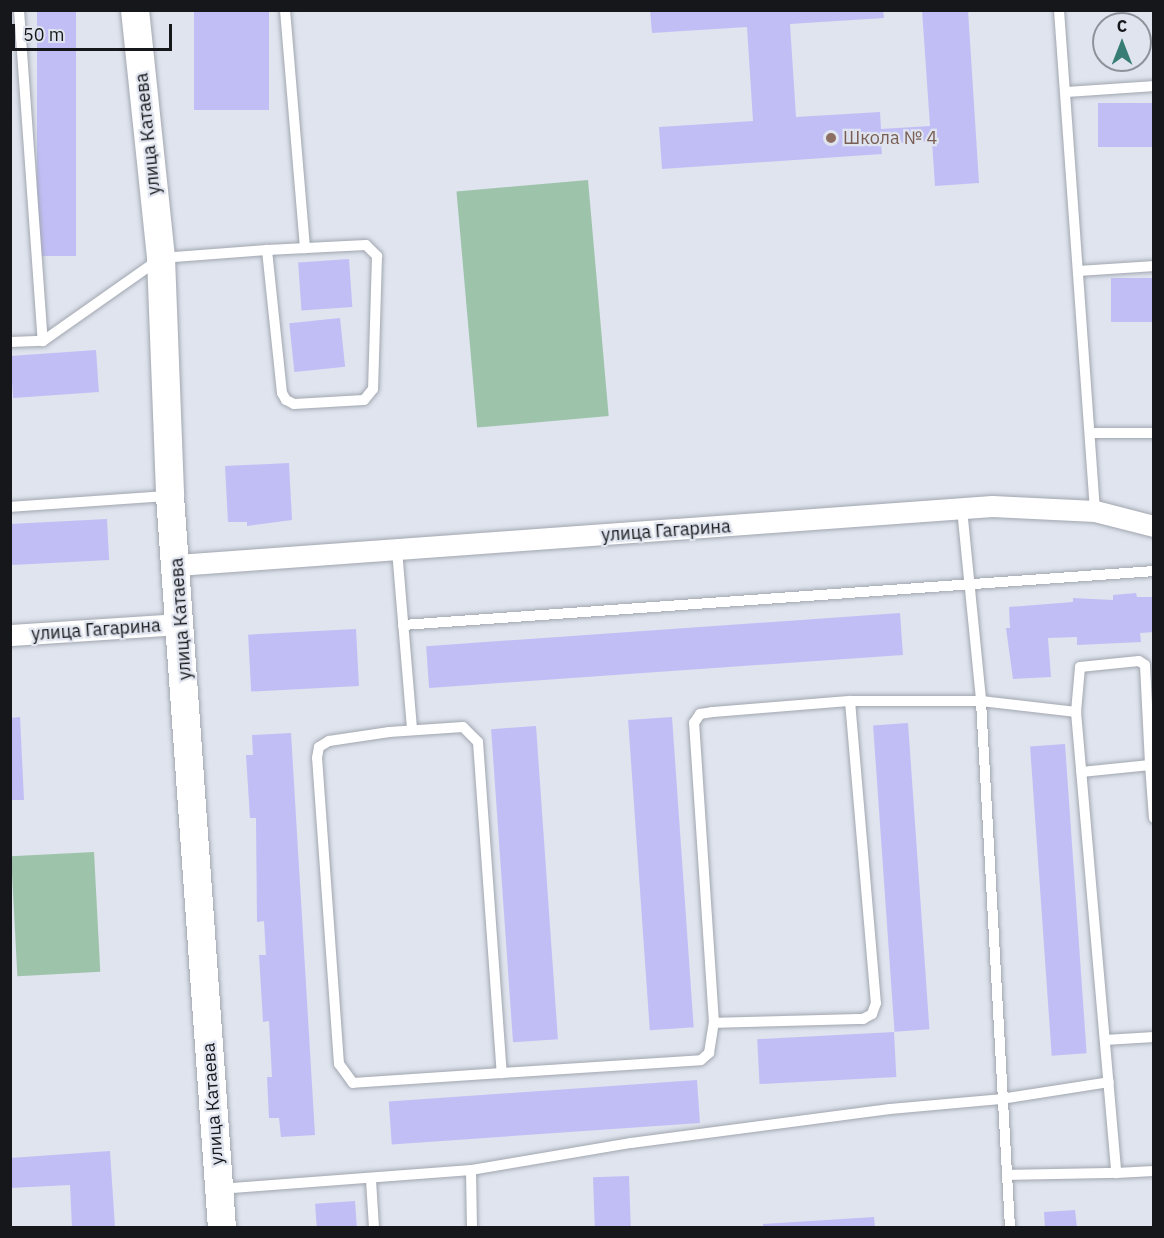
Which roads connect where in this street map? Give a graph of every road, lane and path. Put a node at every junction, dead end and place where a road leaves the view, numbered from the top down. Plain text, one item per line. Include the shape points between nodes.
1 (20, 10) edge
2 (135, 10) edge
3 (285, 10) edge
4 (1059, 10) edge
5 (1154, 86) edge
6 (1068, 92) junction
7 (304, 248) junction
8 (267, 250) junction
9 (161, 258) junction
10 (1154, 266) edge
11 (1079, 271) junction
12 (43, 341) junction
13 (10, 342) edge
14 (1090, 433) junction
15 (1154, 433) edge
16 (170, 496) junction
17 (10, 507) edge
18 (962, 509) junction
19 (1095, 511) junction
20 (1154, 526) edge
21 (397, 550) junction
22 (177, 565) junction
23 (1154, 571) edge
24 (970, 584) junction
25 (181, 624) junction
26 (403, 625) junction
27 (10, 635) edge
28 (850, 700) junction
29 (981, 701) junction
30 (1076, 712) junction
31 (412, 728) junction
32 (1152, 764) edge
33 (1081, 772) junction
34 (1154, 818) edge
35 (714, 1023) junction
36 (1154, 1037) edge
37 (1105, 1040) junction
38 (502, 1074) junction
39 (1109, 1082) junction
40 (1001, 1099) junction
41 (471, 1170) junction
42 (1154, 1171) edge
43 (1116, 1173) junction
44 (1007, 1174) junction
45 (371, 1180) junction
46 (219, 1190) junction
47 (222, 1227) edge
48 (374, 1227) edge
49 (472, 1227) edge
50 (1010, 1227) edge

1 - 12 lane
2 - 9 street, улица Катаева
3 - 7 lane
4 - 6 lane
5 - 6 lane
6 - 11 lane
7 - 8 lane
7 - 8 lane via 366,245 375,251 373,388 364,400 294,404 286,400
8 - 9 lane
9 - 12 lane
9 - 16 street, улица Катаева
10 - 11 lane
11 - 14 lane
12 - 13 lane
14 - 15 lane
14 - 19 lane
16 - 17 lane
16 - 22 street, улица Катаева
18 - 19 street, улица Гагарина
18 - 21 street, улица Гагарина
18 - 24 lane
19 - 20 street, улица Гагарина
21 - 22 street, улица Гагарина
21 - 26 lane
22 - 25 street, улица Катаева
23 - 24 lane
24 - 26 lane
24 - 29 lane
25 - 27 street, улица Гагарина
25 - 46 street, улица Катаева
26 - 31 lane
28 - 29 lane
28 - 35 lane via 712,712 700,714 694,723
28 - 35 lane via 876,1003 872,1014 864,1019
29 - 30 lane
29 - 40 lane
30 - 32 lane via 1080,668 1086,664 1143,663
30 - 33 lane
31 - 38 lane via 463,727 478,742
31 - 38 lane via 329,741 319,747 339,1064 352,1083
32 - 33 lane
32 - 34 lane
33 - 37 lane
35 - 38 lane via 709,1053 701,1060
36 - 37 lane
37 - 39 lane
39 - 40 lane
39 - 43 lane
40 - 41 lane via 890,1109 630,1143
40 - 44 lane
41 - 45 lane
41 - 49 lane
42 - 43 lane
43 - 44 lane
44 - 50 lane
45 - 46 lane
45 - 48 lane
46 - 47 street, улица Катаева

